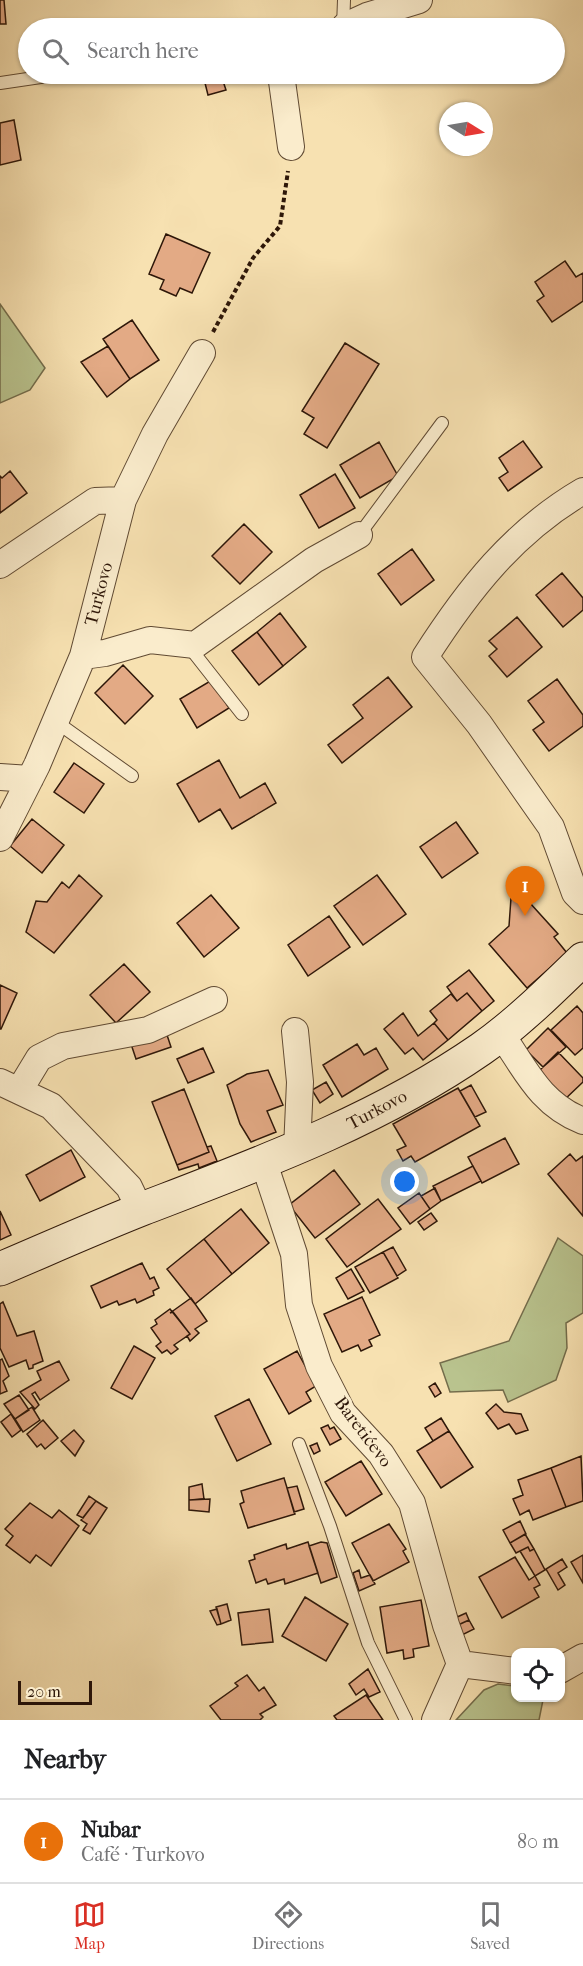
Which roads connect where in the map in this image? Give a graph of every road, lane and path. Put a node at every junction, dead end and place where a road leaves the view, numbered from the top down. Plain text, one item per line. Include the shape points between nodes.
1 (344, 0) edge
2 (419, 0) edge
3 (343, 18) edge
4 (362, 18) edge
5 (18, 80) edge
6 (0, 82) edge
7 (282, 84) edge
8 (291, 147) joint
9 (202, 353) joint
10 (442, 423) dead end
11 (583, 491) edge
12 (123, 500) junction
13 (358, 535) joint
14 (0, 565) edge
15 (186, 644) junction
16 (83, 656) junction
17 (242, 714) dead end
18 (56, 721) junction
19 (132, 776) dead end
20 (0, 777) edge
21 (30, 779) junction
22 (0, 838) edge
23 (583, 901) edge
24 (583, 959) edge
25 (214, 1000) dead end
26 (295, 1031) dead end
27 (501, 1034) junction
28 (9, 1086) edge
29 (583, 1121) edge
30 (297, 1149) junction
31 (264, 1163) junction
32 (140, 1210) junction
33 (0, 1269) edge
34 (299, 1444) dead end
35 (583, 1657) edge
36 (460, 1664) junction
37 (565, 1668) edge
38 (511, 1670) edge
39 (406, 1720) edge
40 (435, 1720) edge

1 - 3 lane
2 - 4 street
5 - 6 lane
7 - 8 street
8 - 9 path via 280,226 253,258
9 - 12 street, Turkovo via 155,434
10 - 13 lane
11 - 23 street via 498,557 458,606 425,657 479,724 551,827 575,893
12 - 14 street via 95,501
12 - 16 street, Turkovo
13 - 15 street via 314,560 195,645
15 - 16 street via 150,640
15 - 17 lane
16 - 18 street, Turkovo
18 - 19 lane
18 - 21 street, Turkovo
20 - 21 street
21 - 22 street, Turkovo
24 - 27 main road, Turkovo
25 - 28 street via 148,1030 63,1046 39,1058
26 - 30 street via 300,1082
27 - 29 street via 549,1102
27 - 30 main road, Turkovo via 443,1074
28 - 32 street via 51,1106 129,1187
30 - 31 main road, Turkovo
31 - 32 main road, Turkovo
31 - 36 street, Baretićevo via 294,1254 299,1305 319,1366 344,1413 381,1454 412,1503
32 - 33 main road, Turkovo
34 - 39 lane via 368,1642
35 - 37 street
36 - 38 street
36 - 40 street

